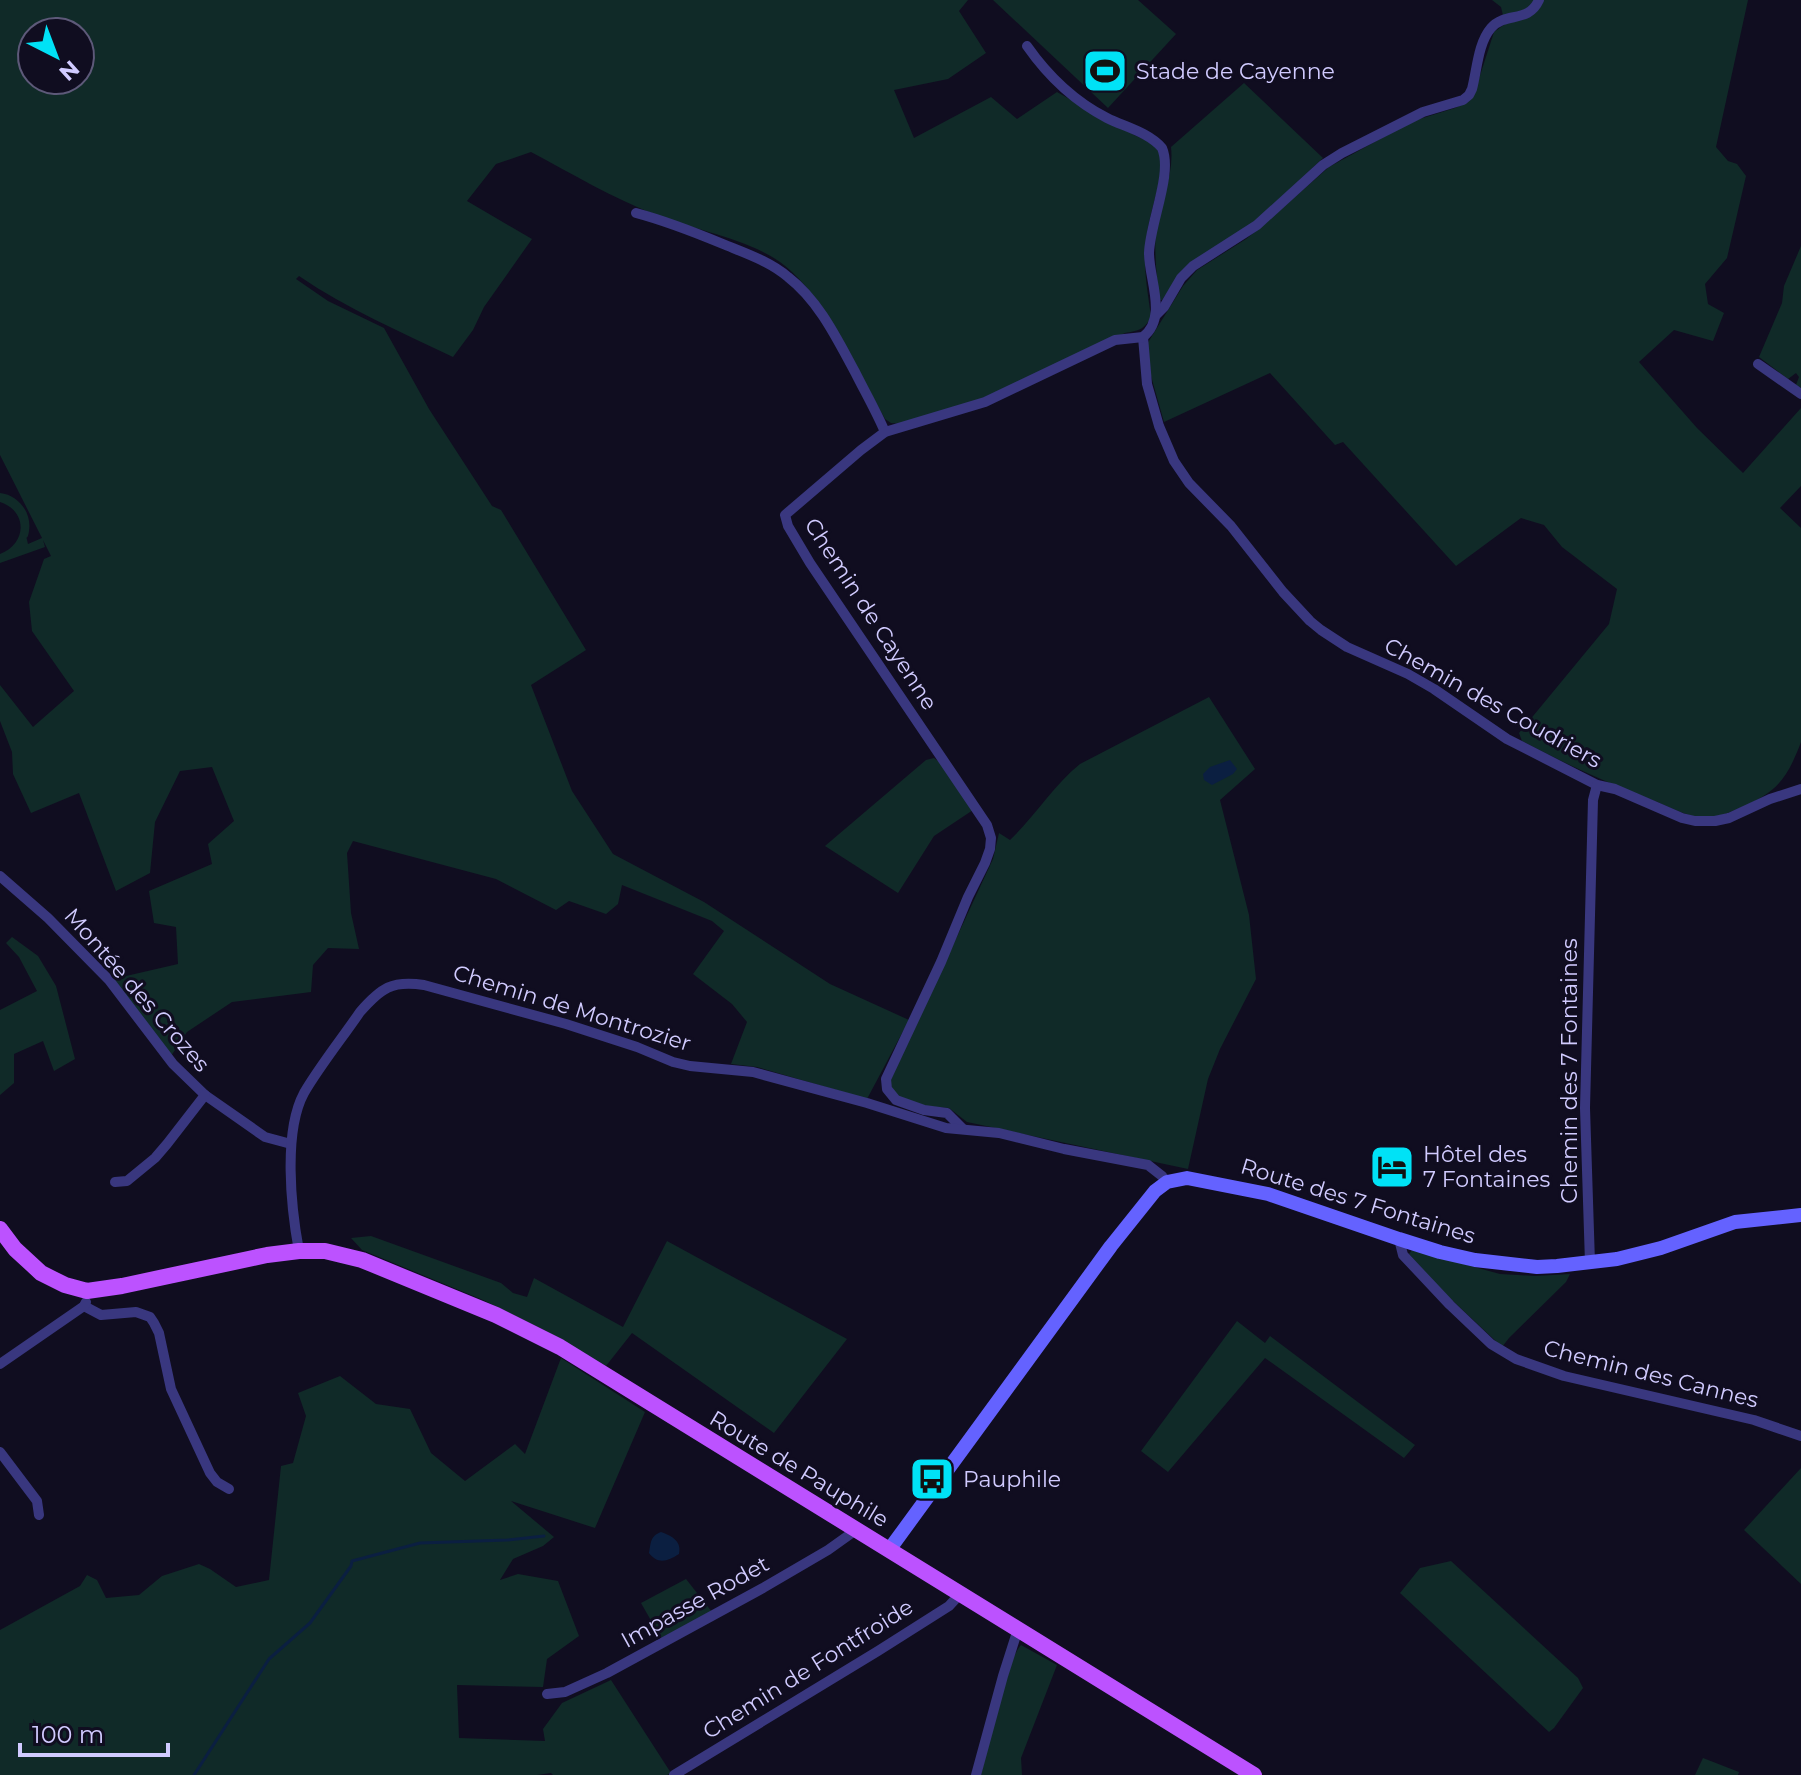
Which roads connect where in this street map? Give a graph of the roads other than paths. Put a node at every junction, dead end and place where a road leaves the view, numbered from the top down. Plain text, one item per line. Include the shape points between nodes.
1 (1539, 0) edge
2 (1027, 46) dead end
3 (636, 213) dead end
4 (1156, 315) junction
5 (1143, 337) junction
6 (1758, 364) dead end
7 (1801, 394) edge
8 (885, 432) junction
9 (1597, 785) junction
10 (1801, 789) edge
11 (0, 876) edge
12 (205, 1095) junction
13 (963, 1129) junction
14 (291, 1144) junction
15 (115, 1182) dead end
16 (1167, 1182) junction
17 (1801, 1215) edge
18 (0, 1229) edge
19 (1399, 1239) junction
20 (299, 1251) junction
21 (1590, 1263) junction
22 (86, 1298) junction
23 (0, 1364) edge
24 (1801, 1436) edge
25 (0, 1452) edge
26 (229, 1489) dead end
27 (39, 1515) dead end
28 (856, 1530) junction
29 (889, 1550) junction
30 (960, 1594) junction
31 (1018, 1629) junction
32 (547, 1694) dead end
33 (674, 1775) edge
34 (976, 1775) edge
35 (1254, 1775) edge

1 - 4 street via 1528,13 1506,18 1489,30 1472,89 1463,100 1423,112 1323,165 1257,225 1193,266
2 - 4 street via 1079,100 1162,148 1166,165 1149,256
3 - 8 street via 741,251 788,276 825,320
4 - 5 street
5 - 8 street, Chemin de Cayenne via 1115,340 985,402
5 - 9 street, Chemin des Coudriers via 1147,384 1174,461 1304,614 1347,647 1408,674 1507,739
6 - 7 street
8 - 13 street, Chemin de Cayenne via 785,515 810,563 991,838 985,863 886,1079 896,1100 947,1113
9 - 10 street, Chemin des Coudriers via 1704,822 1729,818
9 - 21 street, Chemin des 7 Fontaines via 1585,1108
11 - 12 street, Montée des Crozes via 118,990 173,1064
12 - 14 street, Montée des Crozes via 265,1137
12 - 15 street via 155,1158 127,1181
13 - 14 street, Chemin de Montrozier via 753,1072 673,1062 566,1024 407,983 393,984 360,1012 304,1094
13 - 16 street, Chemin de Montrozier via 1148,1165
14 - 20 street, Chemin de Montrozier
16 - 19 street, Route des 7 Fontaines via 1187,1178 1268,1194
16 - 29 street via 1111,1246
17 - 21 street, Route des 7 Fontaines via 1735,1222 1644,1253
18 - 22 main road via 41,1273
19 - 21 street, Route des 7 Fontaines via 1507,1265
19 - 24 street, Chemin des Cannes via 1403,1255 1450,1305 1491,1344 1516,1359
20 - 22 main road, Route de Pauphile
20 - 28 main road, Route de Pauphile via 362,1260 524,1328
22 - 23 street
22 - 26 street via 101,1315 136,1312 150,1317 159,1333 171,1389 210,1473
25 - 27 street via 37,1501
28 - 29 main road, Route de Pauphile
28 - 32 street, Impasse Rodet via 607,1673 565,1692
29 - 30 main road, Route de Pauphile
30 - 31 main road, Route de Pauphile
30 - 33 street, Chemin de Fontfroide via 878,1651
31 - 34 street
31 - 35 main road, Route de Pauphile

